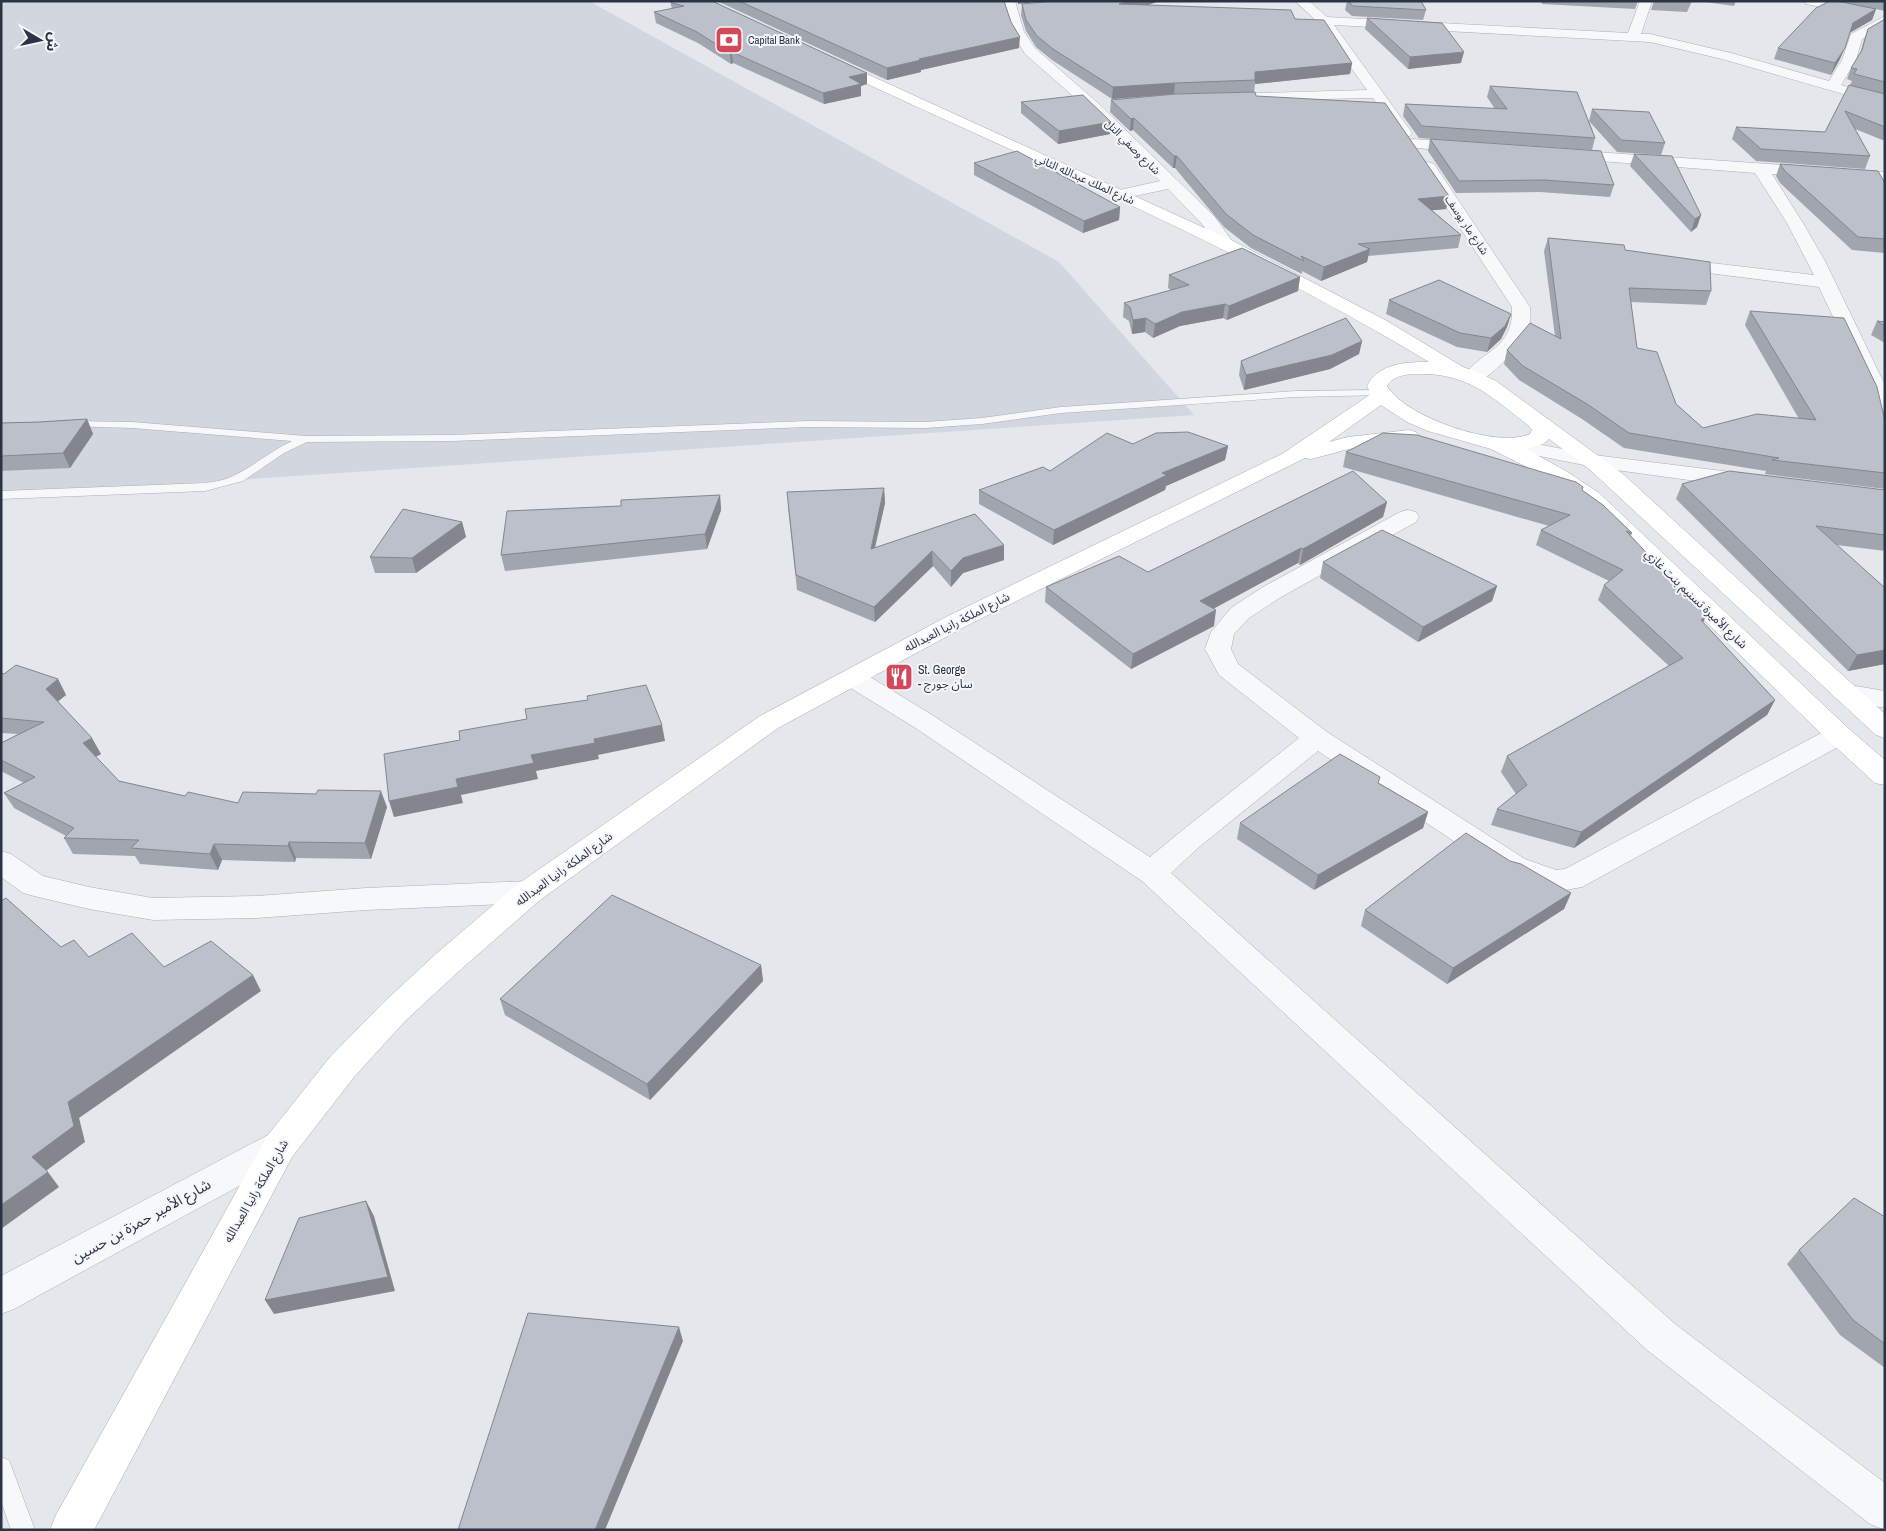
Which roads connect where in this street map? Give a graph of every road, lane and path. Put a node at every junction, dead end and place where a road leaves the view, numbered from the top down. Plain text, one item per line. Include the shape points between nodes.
1 (1301, 1) edge
2 (1646, 1) edge
3 (1810, 1) edge
4 (1014, 7) edge
5 (1885, 18) edge
6 (1324, 21) junction
7 (1633, 37) junction
8 (1833, 86) junction
9 (1376, 94) junction
10 (1213, 98) edge
11 (1885, 102) edge
12 (1112, 106) edge
13 (1094, 107) junction
14 (1413, 144) junction
15 (1482, 149) edge
16 (1552, 154) edge
17 (1760, 168) junction
18 (1885, 177) edge
19 (1170, 184) junction
20 (1121, 194) junction
21 (1226, 245) junction
22 (1677, 264) edge
23 (1825, 282) junction
24 (1392, 357) junction
25 (1467, 375) junction
26 (1380, 395) junction
27 (1885, 406) edge
28 (1536, 421) junction
29 (59, 423) edge
30 (1465, 436) junction
31 (306, 440) junction
32 (1501, 444) junction
33 (1290, 459) junction
34 (1594, 461) junction
35 (1768, 484) edge
36 (1, 495) edge
37 (1408, 517) dead end
38 (853, 678) junction
39 (1844, 692) junction
40 (1885, 700) edge
41 (1885, 729) edge
42 (1839, 735) junction
43 (1317, 738) junction
44 (1885, 776) edge
45 (1, 862) edge
46 (1152, 873) junction
47 (529, 892) junction
48 (280, 1146) junction
49 (1, 1296) edge
50 (1, 1468) edge
51 (1885, 1509) edge
52 (23, 1530) edge
53 (71, 1530) edge

1 - 6 street, شارع مار يوسف
2 - 7 street
3 - 5 street
4 - 13 street, شارع وصفي التل via 1018,32 1030,51
5 - 8 street via 1856,38 1849,60
6 - 7 street
6 - 9 street, شارع مار يوسف
7 - 8 street via 1692,47
8 - 11 street
9 - 10 street
9 - 14 street, شارع مار يوسف
12 - 13 street
13 - 19 street, شارع وصفي التل
14 - 15 street
14 - 25 street, شارع مار يوسف via 1521,307 1521,326 1514,340
16 - 17 street
17 - 18 street
17 - 23 street via 1795,223
19 - 20 street
19 - 21 street, شارع وصفي التل via 1208,220
20 - 21 main road, شارع الملك عبدالله الثاني
20 - 24 main road, شارع الملك عبدالله الثاني via 818,62 1314,300 1375,338
21 - 25 main road, شارع الملك عبدالله الثاني via 1370,317
22 - 23 street
23 - 27 street
24 - 25 main road via 1419,368
24 - 26 main road via 1388,373 1377,386
25 - 28 main road via 1488,384
26 - 30 main road via 1398,410 1418,420
26 - 31 lane via 1296,394 1061,410 925,425 808,424 452,438
26 - 33 main road, شارع الملكة رانيا العبدالله
28 - 32 main road via 1542,430 1539,438 1528,444
28 - 34 main road
29 - 31 lane via 132,425
30 - 32 main road, شارع الأميرة تسنيم بنت غازي
30 - 33 main road, شارع الملكة رانيا العبدالله via 1375,439
31 - 36 lane via 239,478 222,484
32 - 34 street
32 - 42 main road, شارع الأميرة تسنيم بنت غازي via 1546,467 1591,498
33 - 38 main road, شارع الملكة رانيا العبدالله via 957,620
34 - 35 street
34 - 39 main road
37 - 43 street via 1240,613 1223,632 1218,644 1228,669
38 - 46 street
38 - 47 main road, شارع الملكة رانيا العبدالله via 769,722
39 - 40 street
39 - 41 main road
42 - 43 street via 1571,880 1555,882 1515,867
42 - 44 main road, شارع الأميرة تسنيم بنت غازي
43 - 46 street
45 - 47 street via 34,885 153,909 257,907 366,898
46 - 51 street via 1661,1337
47 - 48 main road, شارع الملكة رانيا العبدالله via 394,1012 342,1067
48 - 49 street, شارع الأمير حمزة بن حسين
48 - 53 main road, شارع الملكة رانيا العبدالله
50 - 52 lane

